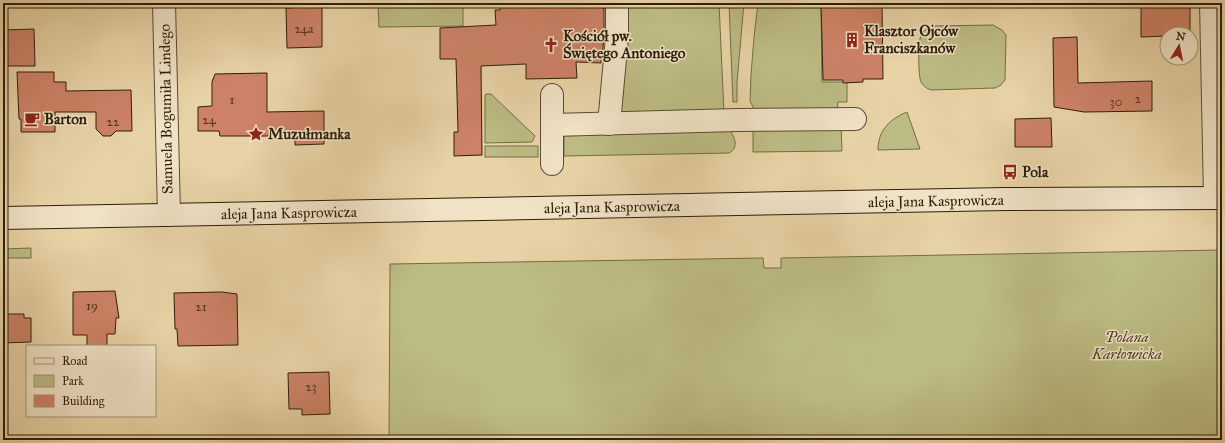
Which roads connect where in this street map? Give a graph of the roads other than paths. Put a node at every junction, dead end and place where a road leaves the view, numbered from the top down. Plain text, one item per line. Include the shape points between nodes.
1 (164, 3) edge
2 (617, 3) edge
3 (1211, 3) edge
4 (552, 95) dead end
5 (855, 119) dead end
6 (609, 124) junction
7 (552, 125) junction
8 (552, 164) dead end
9 (1218, 198) edge
10 (168, 215) junction
11 (3, 218) edge

1 - 10 street, Samuela Bogumiła Lindego
2 - 6 street via 617,37
3 - 9 street
4 - 7 street
5 - 6 street
6 - 7 street
7 - 8 street
9 - 10 street, aleja Jana Kasprowicza
10 - 11 street, aleja Jana Kasprowicza

